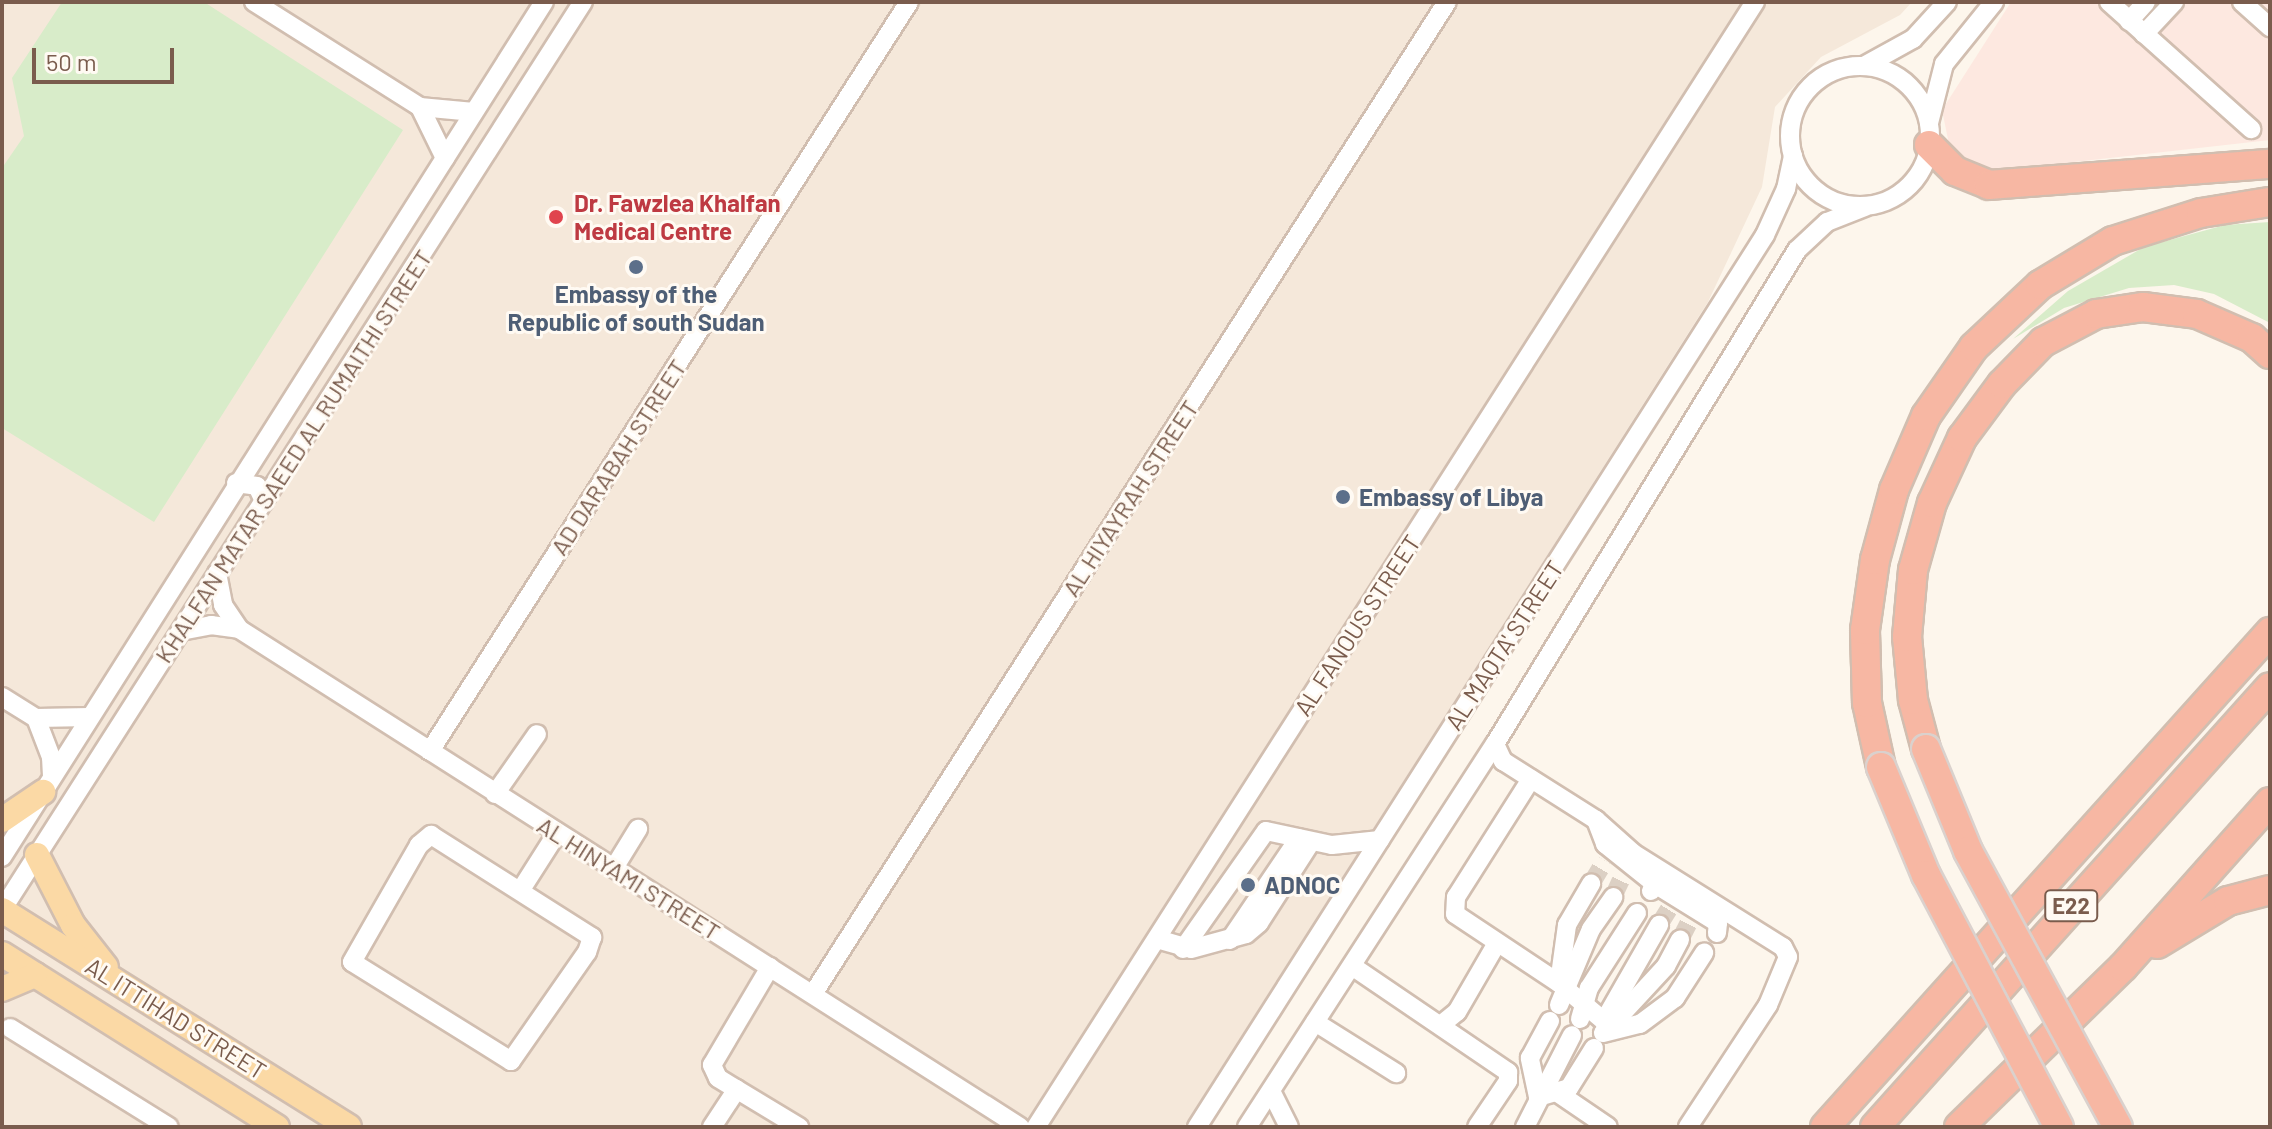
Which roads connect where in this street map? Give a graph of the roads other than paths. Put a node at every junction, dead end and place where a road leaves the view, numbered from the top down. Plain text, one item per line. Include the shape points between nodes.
1 (254, 2) edge
2 (544, 2) edge
3 (583, 2) edge
4 (909, 2) edge
5 (1447, 2) edge
6 (1755, 2) edge
7 (1947, 2) edge
8 (1994, 2) edge
9 (2109, 2) edge
10 (2146, 2) edge
11 (2174, 2) edge
12 (2242, 2) edge
13 (2129, 21) junction
14 (2270, 27) edge
15 (2144, 34) junction
16 (1864, 66) junction
17 (420, 107) junction
18 (474, 112) junction
19 (2251, 129) dead end
20 (1929, 136) junction
21 (1793, 156) junction
22 (445, 158) junction
23 (2270, 164) edge
24 (2270, 202) edge
25 (1865, 207) junction
26 (2270, 354) edge
27 (236, 483) junction
28 (264, 501) junction
29 (217, 573) junction
30 (239, 629) junction
31 (181, 631) junction
32 (2270, 632) edge
33 (2270, 687) edge
34 (2, 697) edge
35 (90, 717) junction
36 (36, 718) junction
37 (537, 734) dead end
38 (1495, 744) junction
39 (430, 751) junction
40 (1531, 779) junction
41 (48, 785) junction
42 (495, 794) junction
43 (2270, 802) edge
44 (2, 820) edge
45 (1596, 820) junction
46 (638, 829) dead end
47 (557, 833) junction
48 (1305, 840) junction
49 (1380, 840) junction
50 (37, 855) junction
51 (2, 857) edge
52 (614, 868) junction
53 (1591, 884) tunnel mouth
54 (522, 888) junction
55 (2270, 890) edge
56 (1613, 897) tunnel mouth
57 (2, 910) edge
58 (1637, 913) dead end
59 (1659, 925) tunnel mouth
60 (1717, 933) dead end
61 (1157, 939) junction
62 (1680, 940) tunnel mouth
63 (1497, 943) junction
64 (1183, 949) junction
65 (1704, 953) dead end
66 (2, 954) edge
67 (1352, 966) junction
68 (770, 967) junction
69 (2123, 967) junction
70 (35, 975) junction
71 (118, 981) junction
72 (2, 989) edge
73 (813, 994) junction
74 (1559, 1000) junction
75 (1579, 1020) junction
76 (1315, 1022) junction
77 (1442, 1024) junction
78 (10, 1028) dead end
79 (1602, 1033) junction
80 (1396, 1073) dead end
81 (737, 1089) junction
82 (1271, 1091) junction
83 (1558, 1093) junction
84 (1988, 1093) junction
85 (1538, 1097) junction
86 (169, 1127) edge
87 (277, 1127) edge
88 (349, 1127) edge
89 (712, 1127) edge
90 (799, 1127) edge
91 (1020, 1127) edge
92 (1036, 1127) edge
93 (1197, 1127) edge
94 (1247, 1127) edge
95 (1289, 1127) edge
96 (1477, 1127) edge
97 (1525, 1127) edge
98 (1608, 1127) edge
99 (1688, 1127) edge
100 (1825, 1127) edge
101 (1875, 1127) edge
102 (1959, 1127) edge
103 (1977, 1127) edge
104 (2059, 1127) edge
105 (2118, 1127) edge

1 - 17 street
2 - 18 street, KHALFAN MATAR SAEED AL RUMAITHI STREET
3 - 28 street, KHALFAN MATAR SAEED AL RUMAITHI STREET
4 - 39 street, AD DARABAH STREET
5 - 73 street, AL HIYAYRAH STREET
6 - 61 street, AL FANOUS STREET
7 - 16 street via 1913,39
8 - 20 street via 1944,64
9 - 13 street
10 - 13 street
11 - 15 street
12 - 14 street
13 - 15 street
15 - 19 street
16 - 20 street via 1900,78 1914,91
16 - 21 street via 1845,68 1812,85 1793,118
17 - 18 street
17 - 22 street
18 - 22 street, KHALFAN MATAR SAEED AL RUMAITHI STREET
20 - 23 highway via 1955,171 1989,185
20 - 25 street via 1915,180 1884,202
21 - 25 street via 1806,181 1828,199
21 - 49 street, AL MAQTA' STREET via 1781,205 1765,235
22 - 27 street, KHALFAN MATAR SAEED AL RUMAITHI STREET
24 - 104 highway, bridge via 2201,213 2113,241 2040,285 1974,347 1926,416 1894,490 1875,560 1865,630 1867,703 1881,767 1926,875
25 - 38 street, AL MAQTA' STREET via 1827,222 1797,250
26 - 105 highway, bridge via 2252,338 2197,314 2143,307 2096,314 2043,342 2002,384 1962,438 1932,503 1913,570 1907,637 1913,700 1926,749 1968,851
27 - 28 street via 257,486
27 - 35 street, KHALFAN MATAR SAEED AL RUMAITHI STREET
28 - 29 street, KHALFAN MATAR SAEED AL RUMAITHI STREET
29 - 30 street via 223,605
29 - 31 street, KHALFAN MATAR SAEED AL RUMAITHI STREET
30 - 31 street via 211,625
30 - 39 street, AL HINYAMI STREET
31 - 50 street, KHALFAN MATAR SAEED AL RUMAITHI STREET
32 - 100 highway
33 - 101 highway, E22
34 - 36 street
35 - 36 street
35 - 41 street, KHALFAN MATAR SAEED AL RUMAITHI STREET
36 - 41 street via 51,757
37 - 42 street
38 - 40 street via 1503,761
38 - 67 street, AL MAQTA' STREET
39 - 42 street, AL HINYAMI STREET
40 - 45 street
40 - 63 street via 1453,907 1462,920
41 - 44 main road
41 - 51 street, KHALFAN MATAR SAEED AL RUMAITHI STREET
42 - 47 street, AL HINYAMI STREET
43 - 69 highway
45 - 60 street via 1608,856 1718,923
45 - 99 street via 1633,853 1783,947 1788,957 1768,1005
46 - 52 street
47 - 52 street, AL HINYAMI STREET
47 - 54 street
48 - 49 street
48 - 64 street via 1259,923 1230,940
48 - 64 street via 1272,830 1261,834
49 - 93 street, AL MAQTA' STREET
50 - 57 street, KHALFAN MATAR SAEED AL RUMAITHI STREET
50 - 71 main road via 73,925
52 - 68 street, AL HINYAMI STREET
53 - 74 street via 1567,925
54 - 54 street via 431,835 419,845 352,962 511,1061 587,952 592,937
55 - 69 highway via 2218,906
56 - 74 street via 1591,929
57 - 71 main road, AL ITTIHAD STREET
58 - 75 street via 1589,988
59 - 79 street
61 - 64 street
61 - 92 street, AL FANOUS STREET
62 - 79 street via 1666,966
63 - 74 street
63 - 77 street via 1457,1012
65 - 79 street via 1675,998 1626,1031
66 - 70 main road, AL ITTIHAD STREET
67 - 76 street, AL MAQTA' STREET
67 - 77 street
68 - 73 street, AL HINYAMI STREET
68 - 81 street via 713,1058 718,1078
69 - 84 highway
70 - 72 main road
70 - 87 main road, AL ITTIHAD STREET
71 - 88 main road, AL ITTIHAD STREET
73 - 91 street, AL HINYAMI STREET
74 - 75 street
74 - 85 street via 1530,1058
75 - 79 street
75 - 85 street
76 - 80 street
76 - 82 street, AL MAQTA' STREET
77 - 96 street via 1508,1072 1508,1081
78 - 86 street
79 - 83 street via 1569,1088
81 - 89 street
81 - 90 street
82 - 94 street, AL MAQTA' STREET
82 - 95 street
83 - 85 street
83 - 98 street
84 - 102 highway
84 - 103 highway
85 - 97 street

